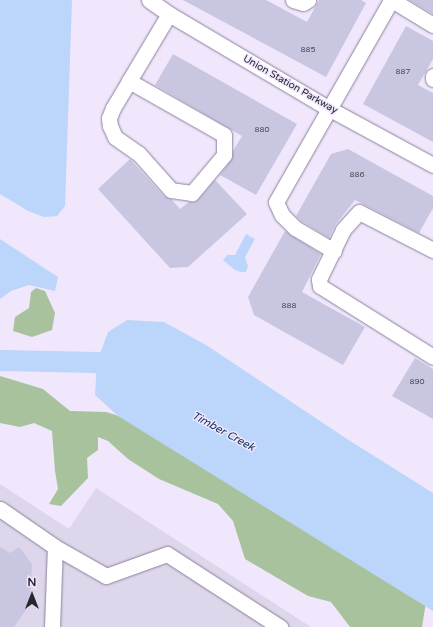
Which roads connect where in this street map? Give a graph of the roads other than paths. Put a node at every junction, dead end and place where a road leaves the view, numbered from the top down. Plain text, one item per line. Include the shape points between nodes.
1 (149, 0) edge
2 (293, 0) edge
3 (308, 0) edge
4 (391, 0) edge
5 (169, 14) junction
6 (433, 25) edge
7 (433, 76) edge
8 (433, 80) edge
9 (129, 81) junction
10 (328, 108) junction
11 (433, 165) edge
12 (431, 245) edge
13 (334, 251) junction
14 (433, 357) edge
15 (0, 509) edge
16 (55, 547) junction
17 (52, 627) edge
18 (280, 627) edge

1 - 5 street, Union Station Parkway
2 - 3 street via 303,3
4 - 6 street
4 - 10 street
5 - 9 street
5 - 10 street, Union Station Parkway
7 - 8 street
9 - 9 street via 109,118 115,137 138,154 171,190 192,193 224,155 224,135
10 - 11 street, Union Station Parkway
10 - 13 street via 276,202 282,215 296,228
12 - 13 street via 359,212 343,230
13 - 14 street via 319,279 320,286
15 - 16 street
16 - 17 street
16 - 18 street via 106,576 167,554

